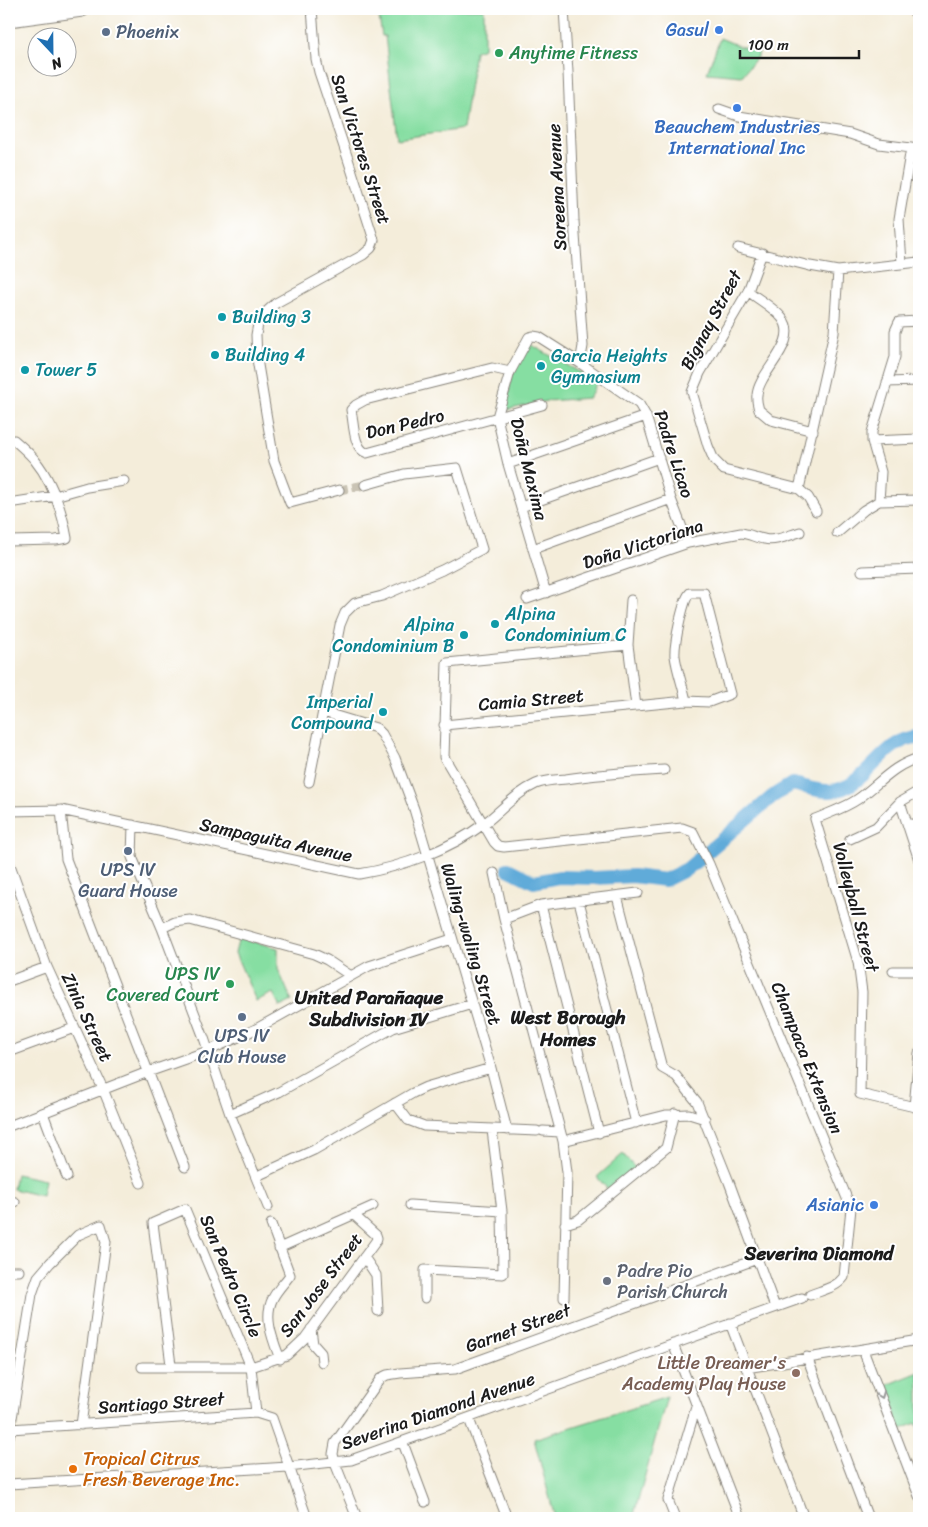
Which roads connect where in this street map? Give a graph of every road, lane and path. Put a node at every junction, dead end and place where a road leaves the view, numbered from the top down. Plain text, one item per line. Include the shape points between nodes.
1 (82, 9) edge
2 (312, 9) edge
3 (564, 9) edge
4 (915, 9) edge
5 (919, 9) edge
6 (9, 19) edge
7 (719, 109) dead end
8 (915, 148) edge
9 (738, 248) dead end
10 (762, 253) junction
11 (919, 262) edge
12 (902, 263) junction
13 (838, 271) junction
14 (748, 291) junction
15 (919, 321) edge
16 (539, 338) joint
17 (580, 362) junction
18 (510, 372) junction
19 (919, 381) edge
20 (887, 382) junction
21 (542, 405) dead end
22 (646, 416) junction
23 (497, 417) junction
24 (813, 431) junction
25 (919, 439) edge
26 (14, 440) dead end
27 (872, 441) junction
28 (658, 458) junction
29 (508, 464) junction
30 (124, 481) dead end
31 (365, 485) tunnel mouth
32 (799, 489) junction
33 (339, 490) tunnel mouth
34 (55, 496) junction
35 (671, 499) junction
36 (919, 500) edge
37 (879, 501) junction
38 (9, 503) edge
39 (521, 507) junction
40 (816, 511) dead end
41 (800, 532) dead end
42 (836, 533) dead end
43 (9, 541) edge
44 (688, 543) junction
45 (533, 548) junction
46 (919, 569) edge
47 (862, 571) dead end
48 (546, 593) junction
49 (527, 599) dead end
50 (631, 600) dead end
51 (628, 646) junction
52 (686, 701) junction
53 (636, 706) junction
54 (323, 712) junction
55 (444, 725) junction
56 (919, 758) edge
57 (664, 770) dead end
58 (309, 782) dead end
59 (919, 791) edge
60 (900, 802) junction
61 (61, 810) junction
62 (9, 811) edge
63 (919, 823) edge
64 (484, 824) junction
65 (133, 825) junction
66 (908, 825) junction
67 (850, 839) dead end
68 (427, 854) junction
69 (919, 860) edge
70 (9, 862) edge
71 (494, 873) dead end
72 (638, 893) dead end
73 (617, 896) junction
74 (579, 900) junction
75 (541, 905) junction
76 (504, 919) junction
77 (162, 928) junction
78 (452, 939) junction
79 (47, 967) junction
80 (919, 970) edge
81 (893, 971) dead end
82 (350, 976) junction
83 (9, 981) edge
84 (472, 1004) junction
85 (74, 1028) junction
86 (208, 1051) junction
87 (9, 1052) edge
88 (919, 1053) edge
89 (491, 1068) junction
90 (148, 1072) junction
91 (103, 1089) junction
92 (395, 1103) junction
93 (916, 1108) edge
94 (43, 1113) junction
95 (675, 1113) junction
96 (230, 1114) junction
97 (705, 1118) junction
98 (636, 1123) junction
99 (11, 1126) edge
100 (492, 1130) junction
101 (507, 1130) junction
102 (560, 1132) junction
103 (598, 1133) junction
104 (563, 1142) junction
105 (185, 1167) dead end
106 (257, 1176) junction
107 (67, 1177) dead end
108 (141, 1183) dead end
109 (410, 1205) dead end
110 (373, 1206) dead end
111 (268, 1207) dead end
112 (502, 1211) junction
113 (354, 1215) junction
114 (271, 1224) dead end
115 (565, 1224) junction
116 (279, 1248) junction
117 (364, 1257) junction
118 (757, 1259) junction
119 (19, 1270) dead end
120 (9, 1271) edge
121 (806, 1296) joint
122 (425, 1298) dead end
123 (564, 1298) dead end
124 (775, 1307) junction
125 (378, 1311) dead end
126 (730, 1323) junction
127 (311, 1329) junction
128 (919, 1340) edge
129 (673, 1344) junction
130 (863, 1350) junction
131 (807, 1357) junction
132 (280, 1359) junction
133 (322, 1362) dead end
134 (171, 1366) junction
135 (142, 1367) dead end
136 (251, 1367) junction
137 (746, 1368) junction
138 (696, 1407) junction
139 (256, 1413) junction
140 (469, 1419) junction
141 (81, 1425) junction
142 (9, 1433) edge
143 (404, 1442) junction
144 (335, 1463) junction
145 (288, 1467) junction
146 (916, 1480) edge
147 (9, 1484) edge
148 (919, 1496) edge
149 (424, 1502) dead end
150 (306, 1518) edge
151 (357, 1518) edge
152 (507, 1518) edge
153 (675, 1518) edge
154 (740, 1518) edge
155 (804, 1518) edge
156 (868, 1518) edge

1 - 6 main road
2 - 33 street, San Victores Street via 319,72 374,240 363,255 276,303 266,312 258,324 257,360 274,461 290,503
3 - 17 street, Soreena Avenue via 583,346
4 - 5 main road
7 - 8 street via 739,116
8 - 12 street via 899,219
9 - 10 street
10 - 13 street
10 - 14 street, Bignay Street
11 - 12 street
12 - 13 street
13 - 24 street via 834,333
14 - 24 street via 772,309 783,320 787,330 787,339 759,385 756,396 759,410 771,420
14 - 32 street, Bignay Street via 692,392 708,446 714,460 724,470
15 - 20 street via 899,322 895,331 895,357
16 - 17 street, Padre Licao
16 - 18 street, Doña Maxima via 529,337
17 - 22 street, Padre Licao via 639,404
18 - 23 street, Doña Maxima
18 - 23 street, Don Pedro via 492,368 365,400 351,410 358,446 367,453
19 - 20 street
20 - 27 street
21 - 23 street, Don Pedro
22 - 28 street, Padre Licao
22 - 29 street
23 - 29 street, Doña Maxima
24 - 32 street
25 - 27 street
26 - 34 street via 34,458
27 - 37 street via 881,472
28 - 35 street, Padre Licao
28 - 39 street
29 - 39 street, Doña Maxima
30 - 34 street
31 - 54 street via 404,474 456,468 482,549 382,596 355,603 345,613
32 - 40 street via 808,496
34 - 38 street
34 - 43 street via 66,538
35 - 44 street, Padre Licao
35 - 45 street
36 - 37 street
37 - 42 street
39 - 45 street, Doña Maxima
41 - 44 street, Doña Victoriana via 775,540 741,533
44 - 48 street, Doña Victoriana
45 - 48 street, Doña Maxima
46 - 47 street
48 - 49 street, Doña Victoriana
50 - 51 street
51 - 53 street
51 - 55 street via 447,663
52 - 52 street, Camia Street via 675,654 686,596 690,592 704,593 730,694 709,702
52 - 53 street, Camia Street
53 - 55 street, Camia Street
54 - 58 street
54 - 68 street, Waling-waling Street via 376,728 382,734 409,794
55 - 64 street via 444,757
56 - 93 street, Volleyball Street via 889,772 852,803 815,819 858,962 862,992 860,1094
57 - 64 street, Sampaguita Avenue via 597,774 538,783 510,801
59 - 60 street
60 - 66 street
60 - 67 street via 876,827
61 - 62 street, Sampaguita Avenue
61 - 65 street, Sampaguita Avenue
61 - 90 street via 66,859
63 - 66 street
64 - 68 street, Sampaguita Avenue
64 - 121 street, Champaca Extension via 494,842 504,847 682,828 693,832 851,1208 844,1277 833,1286
65 - 68 street, Sampaguita Avenue via 359,874 396,866
65 - 77 street via 132,857
66 - 69 street
68 - 78 street, Waling-waling Street
70 - 79 street, Zinia Street
71 - 76 street
72 - 73 street
73 - 74 street
73 - 97 street via 662,1068 676,1076 697,1102
74 - 75 street
74 - 98 street
75 - 76 street
75 - 103 street
76 - 102 street
77 - 82 street via 190,920 314,954
77 - 86 street
78 - 82 street via 386,960
78 - 84 street, Waling-waling Street
79 - 83 street
79 - 85 street, Zinia Street
80 - 81 street
82 - 86 street via 256,1029
84 - 89 street, Waling-waling Street
84 - 96 street via 394,1028 279,1092
85 - 87 street
85 - 91 street, Zinia Street
86 - 90 street
86 - 96 street
88 - 93 street
89 - 92 street via 426,1087
89 - 101 street, Waling-waling Street
90 - 91 street
90 - 105 street
91 - 94 street
91 - 108 street, Zinia Street
92 - 100 street via 408,1120 424,1126
92 - 106 street via 314,1150
94 - 99 street
94 - 107 street
95 - 97 street
95 - 98 street
95 - 115 street via 666,1148 578,1220
96 - 106 street
97 - 118 street
98 - 103 street
100 - 101 street
100 - 112 street
101 - 102 street
102 - 104 street
103 - 104 street
104 - 115 street via 567,1172
106 - 111 street
109 - 112 street
110 - 113 street
112 - 122 street via 503,1274 425,1270
113 - 116 street
113 - 117 street, San Jose Street via 377,1238
114 - 116 street
115 - 123 street
116 - 132 street via 290,1275 273,1298 268,1313
117 - 125 street via 376,1275
117 - 127 street, San Jose Street
118 - 124 street
118 - 144 street, Garnet Street via 455,1369 383,1377 335,1443
119 - 120 street
121 - 124 street, Severina Diamond Avenue
124 - 126 street, Severina Diamond Avenue
126 - 129 street, Severina Diamond Avenue
126 - 137 street
127 - 132 street, San Jose Street via 287,1356
127 - 133 street via 313,1344 321,1353
128 - 130 street
129 - 138 street
129 - 140 street, Severina Diamond Avenue
130 - 131 street
130 -> 146 street
131 - 137 street
131 - 156 street
132 - 136 street, San Jose Street
134 - 135 street, San Jose Street
134 - 136 street, San Jose Street
134 - 136 street, San Pedro Circle via 153,1222 185,1209
136 - 139 street, San Pedro Circle
137 - 155 street
138 - 153 street via 668,1500
138 - 154 street
139 - 141 street, Santiago Street
139 - 145 street via 272,1418
140 - 143 street, Severina Diamond Avenue
140 - 152 street
141 - 142 street, Santiago Street
141 - 142 street via 106,1242 101,1225 78,1235 38,1277 32,1294
143 - 144 street, Severina Diamond Avenue via 367,1456
143 - 149 street
144 - 145 street, Severina Diamond Avenue
144 - 151 street
145 - 147 street, Severina Diamond Avenue
145 - 150 street
146 - 148 street

